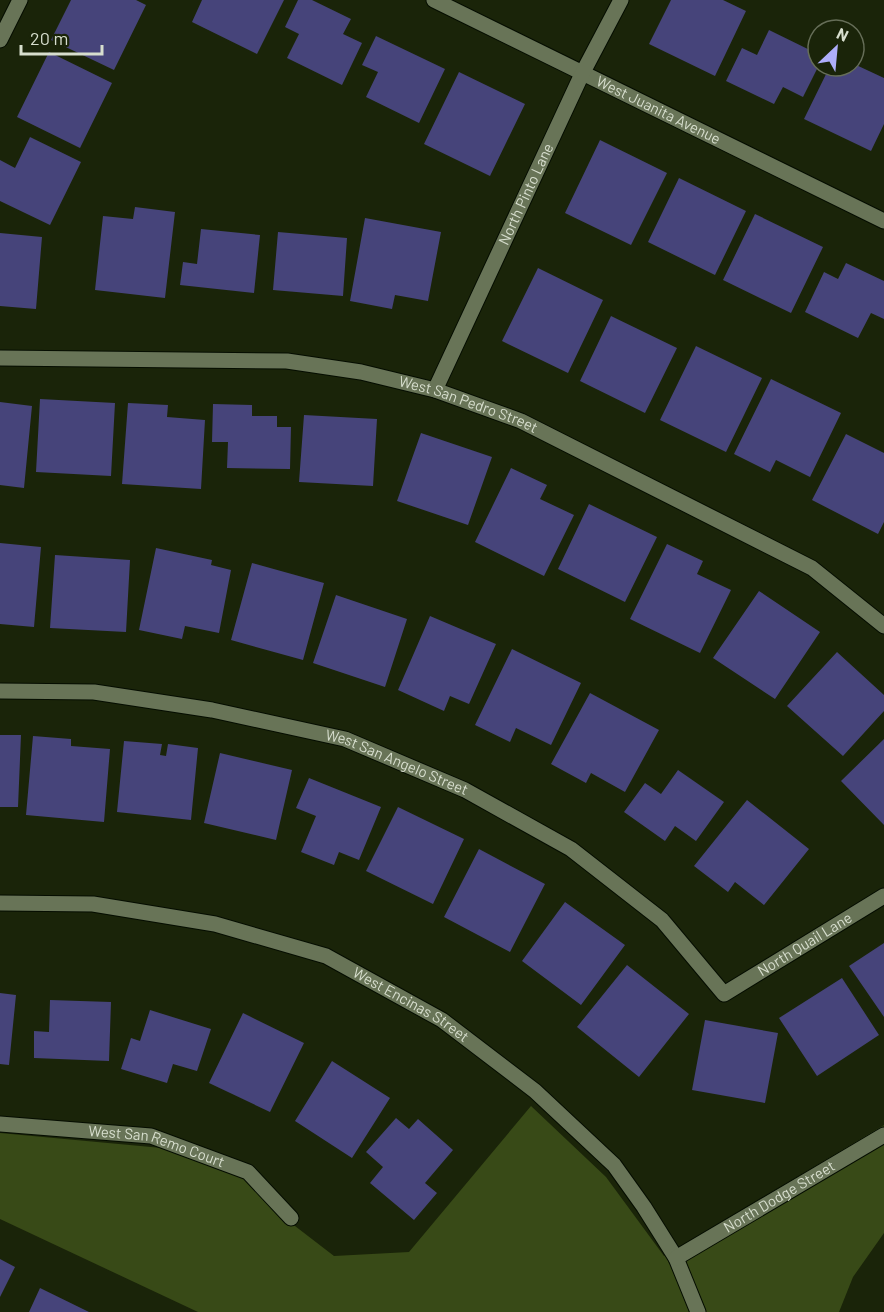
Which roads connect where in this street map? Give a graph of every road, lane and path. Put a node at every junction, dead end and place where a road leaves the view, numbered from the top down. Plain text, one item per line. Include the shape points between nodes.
1 (20, 0) edge
2 (434, 0) edge
3 (621, 0) edge
4 (0, 40) edge
5 (582, 74) junction
6 (884, 221) edge
7 (0, 358) edge
8 (435, 390) junction
9 (884, 626) edge
10 (0, 691) edge
11 (884, 896) edge
12 (0, 903) edge
13 (724, 994) joint
14 (0, 1124) edge
15 (884, 1135) edge
16 (291, 1218) dead end
17 (676, 1258) junction
18 (698, 1312) edge

1 - 4 street
2 - 5 street, West Juanita Avenue
3 - 5 street, North Pinto Lane
5 - 6 street, West Juanita Avenue
5 - 8 street, North Pinto Lane
7 - 8 street, West San Pedro Street via 287,361 361,372
8 - 9 street, West San Pedro Street via 521,421 812,568
10 - 13 street, West San Angelo Street via 94,692 212,710 345,739 465,790 571,849 662,920
11 - 13 street, North Quail Lane
12 - 17 street, West Encinas Street via 93,904 215,924 326,956 442,1020 535,1091 614,1165
14 - 16 street, West San Remo Court via 151,1136 248,1172
15 - 17 street, North Dodge Street
17 - 18 street, West Encinas Street

